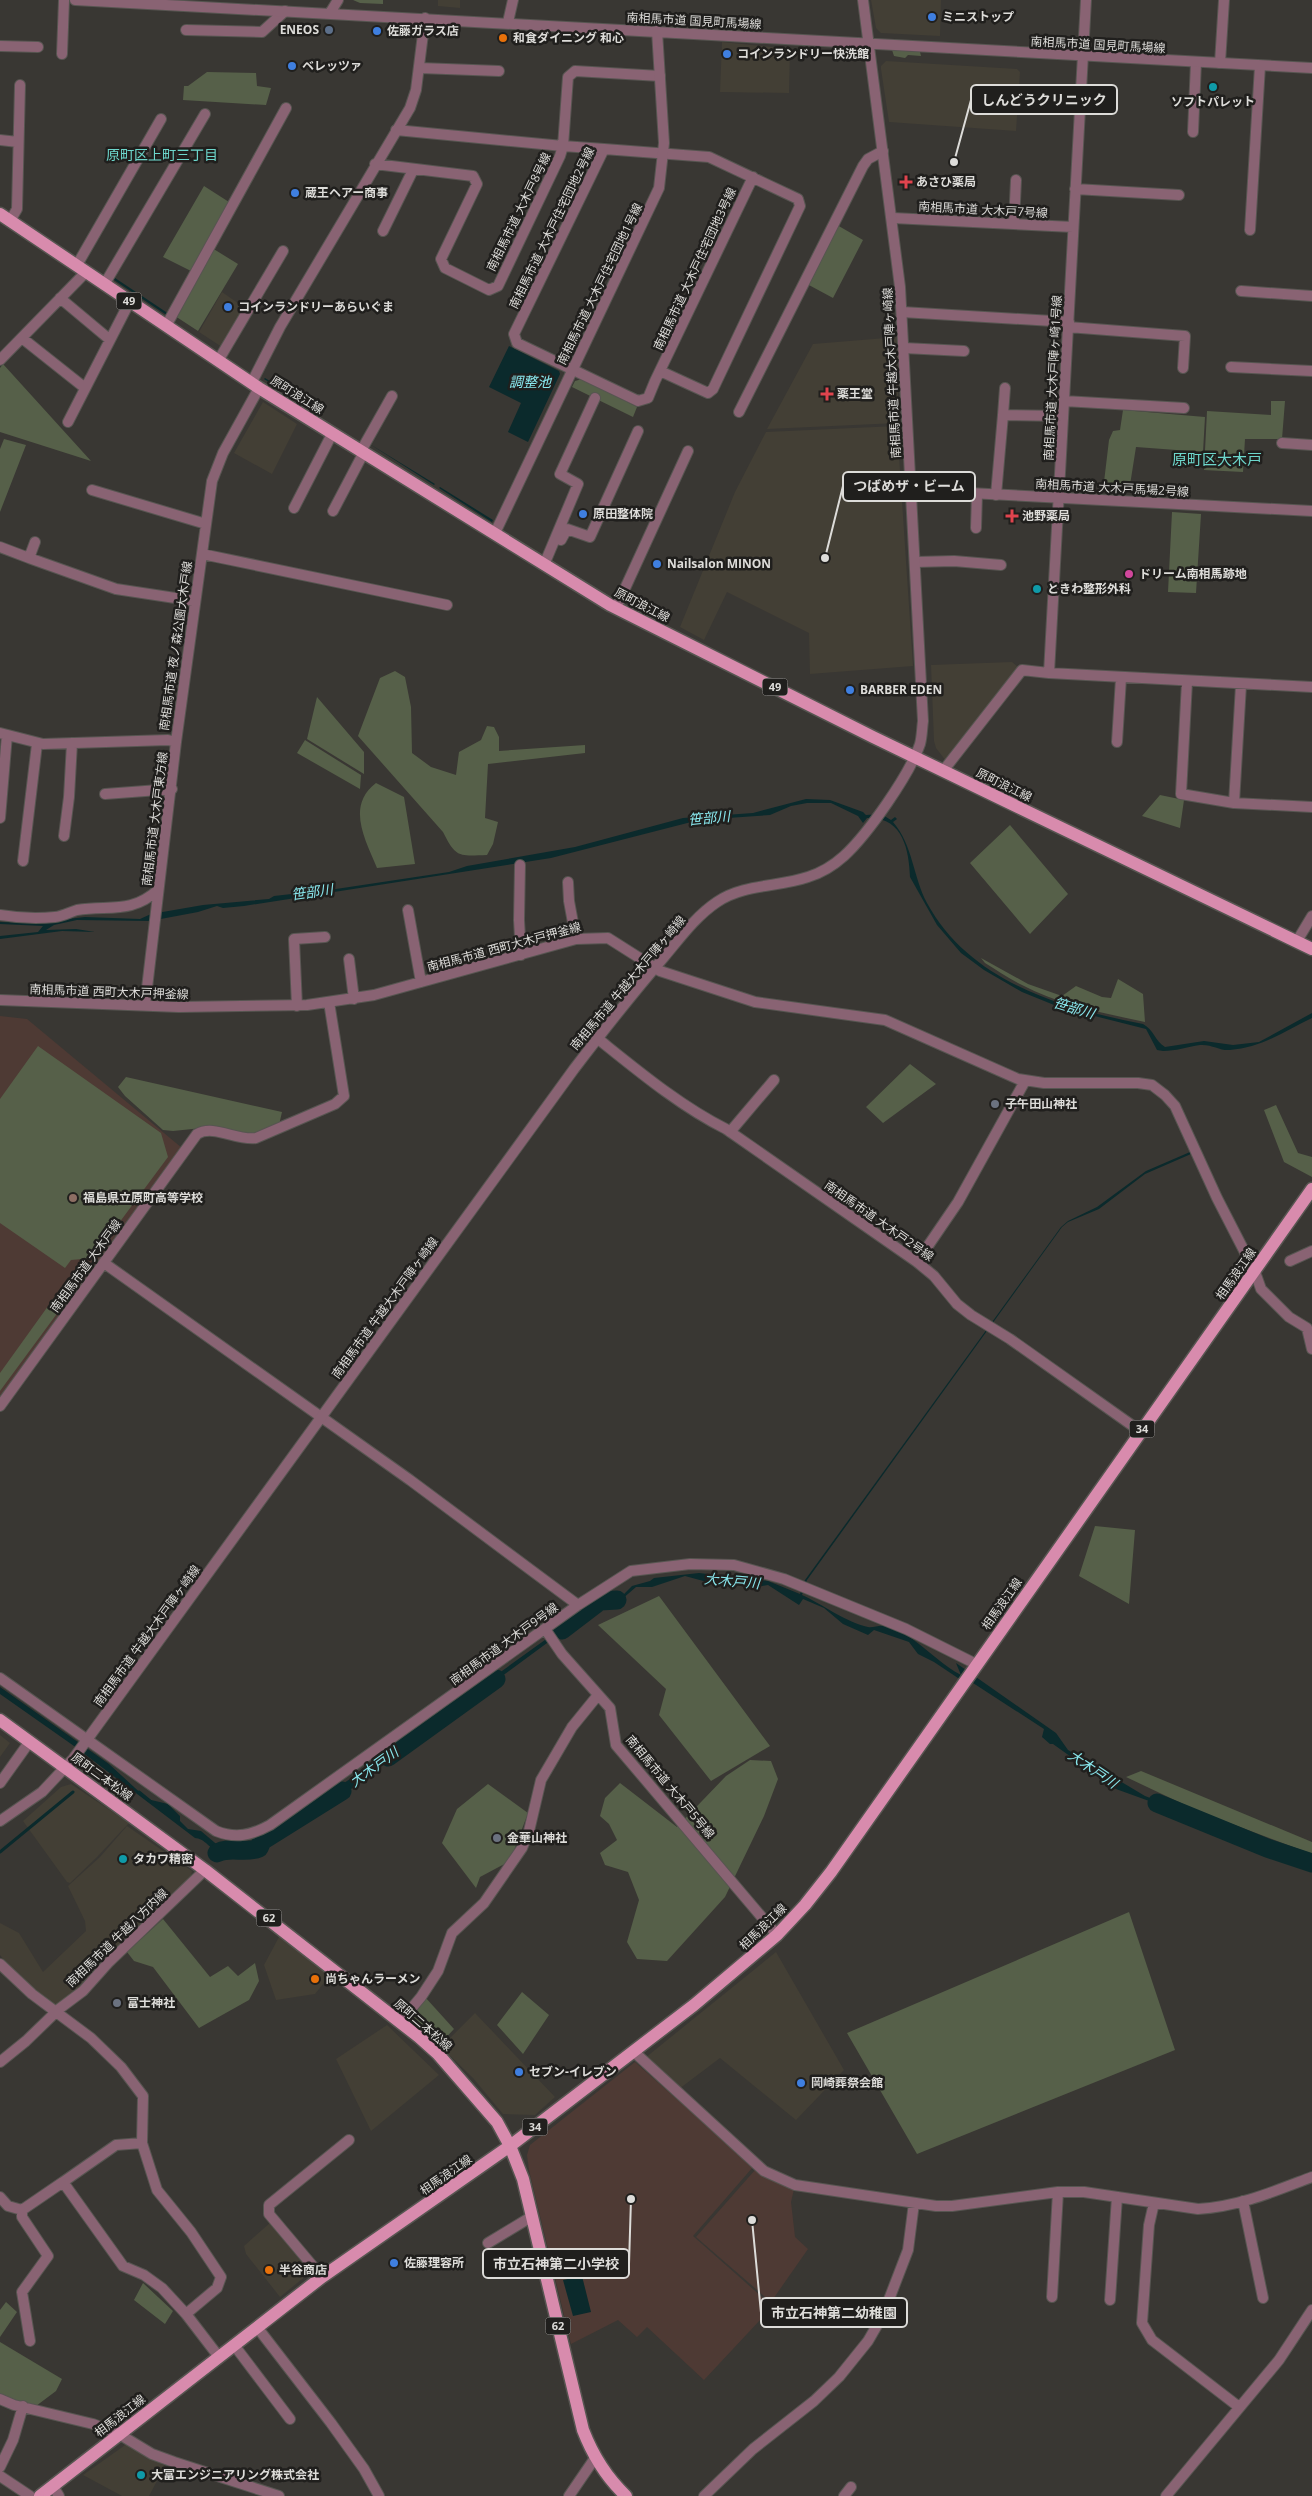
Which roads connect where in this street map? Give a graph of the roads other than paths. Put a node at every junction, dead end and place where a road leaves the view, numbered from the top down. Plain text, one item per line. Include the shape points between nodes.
1 (64, 0) edge
2 (75, 0) edge
3 (338, 0) edge
4 (512, 0) edge
5 (862, 0) edge
6 (1086, 0) edge
7 (1224, 0) edge
8 (285, 10) junction
9 (330, 13) junction
10 (425, 18) junction
11 (508, 22) junction
12 (186, 30) dead end
13 (658, 31) junction
14 (869, 44) junction
15 (0, 46) edge
16 (38, 48) dead end
17 (62, 54) dead end
18 (1083, 56) junction
19 (1196, 62) junction
20 (1220, 64) junction
21 (1260, 66) junction
22 (420, 68) junction
23 (1312, 68) edge
24 (498, 71) dead end
25 (660, 76) junction
26 (20, 85) dead end
27 (286, 108) dead end
28 (205, 114) dead end
29 (161, 119) dead end
30 (396, 130) junction
31 (1193, 132) dead end
32 (0, 140) edge
33 (18, 142) junction
34 (563, 146) junction
35 (604, 149) junction
36 (883, 151) junction
37 (664, 153) junction
38 (375, 164) junction
39 (413, 170) junction
40 (753, 177) junction
41 (1016, 180) dead end
42 (1075, 189) junction
43 (1179, 194) dead end
44 (10, 214) edge
45 (893, 218) junction
46 (1014, 223) junction
47 (1073, 227) junction
48 (1250, 230) dead end
49 (384, 231) dead end
50 (283, 250) dead end
51 (81, 268) junction
52 (104, 285) junction
53 (1241, 292) dead end
54 (1312, 296) edge
55 (60, 298) junction
56 (130, 301) junction
57 (902, 312) junction
58 (170, 320) junction
59 (1068, 325) junction
60 (22, 338) junction
61 (109, 339) junction
62 (904, 348) junction
63 (964, 351) dead end
64 (222, 355) junction
65 (0, 360) edge
66 (1231, 367) dead end
67 (1183, 368) dead end
68 (572, 370) junction
69 (660, 371) junction
70 (1312, 371) edge
71 (256, 385) junction
72 (84, 388) junction
73 (1005, 388) dead end
74 (392, 396) dead end
75 (595, 398) dead end
76 (1064, 401) junction
77 (1184, 408) dead end
78 (738, 412) dead end
79 (1002, 414) junction
80 (1064, 416) junction
81 (68, 422) dead end
82 (638, 431) dead end
83 (332, 434) junction
84 (1282, 443) dead end
85 (1312, 445) edge
86 (688, 451) dead end
87 (362, 452) junction
88 (92, 490) dead end
89 (911, 490) junction
90 (977, 494) junction
91 (996, 495) junction
92 (1060, 498) junction
93 (294, 508) dead end
94 (333, 511) dead end
95 (1312, 511) edge
96 (206, 524) junction
97 (976, 528) dead end
98 (495, 533) junction
99 (35, 542) dead end
100 (0, 547) edge
101 (202, 554) junction
102 (29, 558) junction
103 (915, 562) junction
104 (1001, 565) dead end
105 (546, 566) junction
106 (195, 601) junction
107 (448, 605) dead end
108 (616, 608) junction
109 (1049, 673) junction
110 (1121, 678) junction
111 (1187, 682) junction
112 (1241, 685) junction
113 (1312, 688) edge
114 (3, 734) edge
115 (176, 742) junction
116 (1117, 742) dead end
117 (72, 743) junction
118 (37, 744) junction
119 (915, 757) junction
120 (943, 771) junction
121 (172, 789) junction
122 (105, 794) dead end
123 (1234, 803) junction
124 (1312, 807) edge
125 (0, 818) edge
126 (64, 836) dead end
127 (23, 861) dead end
128 (520, 865) dead end
129 (568, 882) dead end
130 (158, 894) junction
131 (408, 910) dead end
132 (0, 915) edge
133 (1312, 916) edge
134 (325, 937) dead end
135 (576, 939) junction
136 (1297, 941) junction
137 (1312, 950) edge
138 (521, 955) junction
139 (349, 959) dead end
140 (654, 968) junction
141 (421, 982) junction
142 (354, 999) junction
143 (0, 1000) edge
144 (329, 1002) junction
145 (145, 1005) junction
146 (297, 1006) junction
147 (597, 1038) junction
148 (774, 1080) dead end
149 (1025, 1081) junction
150 (730, 1132) junction
151 (1312, 1189) edge
152 (1312, 1251) edge
153 (1290, 1261) dead end
154 (918, 1262) junction
155 (104, 1263) junction
156 (1255, 1272) junction
157 (1310, 1328) edge
158 (1312, 1349) edge
159 (0, 1406) edge
160 (320, 1417) junction
161 (1140, 1431) junction
162 (578, 1605) junction
163 (545, 1629) junction
164 (974, 1667) junction
165 (0, 1678) edge
166 (598, 1695) junction
167 (0, 1720) edge
168 (87, 1740) junction
169 (30, 1741) junction
170 (70, 1763) junction
171 (0, 1783) edge
172 (0, 1821) edge
173 (205, 1870) junction
174 (778, 1935) junction
175 (0, 1964) edge
176 (56, 2012) junction
177 (400, 2022) junction
178 (633, 2051) junction
179 (0, 2062) edge
180 (349, 2140) dead end
181 (142, 2143) junction
182 (510, 2146) junction
183 (1312, 2178) edge
184 (63, 2182) junction
185 (1058, 2192) junction
186 (0, 2197) edge
187 (1117, 2197) junction
188 (1243, 2202) junction
189 (914, 2204) junction
190 (1154, 2204) junction
191 (22, 2210) junction
192 (531, 2217) junction
193 (488, 2243) dead end
194 (322, 2277) junction
195 (1052, 2297) dead end
196 (1263, 2298) dead end
197 (1110, 2300) dead end
198 (1312, 2310) edge
199 (186, 2314) junction
200 (257, 2327) junction
201 (30, 2341) dead end
202 (234, 2345) junction
203 (219, 2357) junction
204 (0, 2399) edge
205 (23, 2406) junction
206 (1239, 2407) junction
207 (290, 2420) dead end
208 (120, 2434) junction
209 (596, 2458) junction
210 (0, 2467) edge
211 (0, 2476) edge
212 (851, 2487) dead end
213 (56, 2491) edge
214 (30, 2496) edge
215 (40, 2496) edge
216 (279, 2496) edge
217 (379, 2496) edge
218 (570, 2496) edge
219 (626, 2496) edge
220 (704, 2496) edge
221 (844, 2496) edge
222 (1166, 2496) edge

1 - 17 street
2 - 8 street, 南相馬市道 国見町馬場線
3 - 9 street
4 - 11 street
5 - 14 street, 南相馬市道 牛越大木戸陣ヶ崎線
6 - 18 street, 南相馬市道 大木戸陣ヶ崎1号線
7 - 20 street
8 - 9 street, 南相馬市道 国見町馬場線
8 - 12 street via 262,32
9 - 10 street, 南相馬市道 国見町馬場線
10 - 11 street, 南相馬市道 国見町馬場線
10 - 22 street, 南相馬市道 夜ノ森公園大木戸線
11 - 13 street, 南相馬市道 国見町馬場線
13 - 14 street, 南相馬市道 国見町馬場線
13 - 25 street, 南相馬市道 大木戸住宅団地1号線
14 - 18 street, 南相馬市道 国見町馬場線
14 - 36 street, 南相馬市道 牛越大木戸陣ヶ崎線
15 - 16 street
18 - 19 street, 南相馬市道 国見町馬場線
18 - 42 street, 南相馬市道 大木戸陣ヶ崎1号線
19 - 20 street, 南相馬市道 国見町馬場線
19 - 31 street
20 - 21 street, 南相馬市道 国見町馬場線
21 - 23 street, 南相馬市道 国見町馬場線
21 - 48 street
22 - 24 street
22 - 30 street, 南相馬市道 夜ノ森公園大木戸線 via 414,98
25 - 34 street via 575,71 568,77
25 - 37 street, 南相馬市道 大木戸住宅団地1号線
26 - 33 street
27 - 58 street
28 - 52 street
29 - 51 street
30 - 34 street, 南相馬市道 大木戸8号線
30 - 38 street, 南相馬市道 夜ノ森公園大木戸線
32 - 33 street
33 - 44 street
34 - 35 street
34 - 39 street, 南相馬市道 大木戸8号線 via 498,286 489,290 445,268 441,259 477,184 473,176
35 - 37 street, 南相馬市道 大木戸住宅団地2号線
35 - 68 street, 南相馬市道 大木戸住宅団地2号線 via 514,334 517,344
36 - 45 street, 南相馬市道 牛越大木戸陣ヶ崎線
36 - 78 street via 868,159 863,166
37 - 40 street, 南相馬市道 大木戸住宅団地2号線 via 709,156
37 - 68 street, 南相馬市道 大木戸住宅団地1号線 via 662,177 653,202
38 - 39 street, 南相馬市道 大木戸8号線
38 - 71 street, 南相馬市道 夜ノ森公園大木戸線 via 280,327
39 - 49 street
40 - 69 street, 南相馬市道 大木戸住宅団地3号線
40 - 69 street, 南相馬市道 大木戸住宅団地2号線 via 798,199 800,206 713,389 708,393
41 - 46 street
42 - 43 street
42 - 47 street, 南相馬市道 大木戸陣ヶ崎1号線
44 - 51 main road, 原町浪江線 / 49
45 - 46 street, 南相馬市道 大木戸7号線
45 - 57 street, 南相馬市道 牛越大木戸陣ヶ崎線
46 - 47 street, 南相馬市道 大木戸7号線
47 - 59 street, 南相馬市道 大木戸陣ヶ崎1号線
50 - 64 street
51 - 52 main road, 原町浪江線 / 49
51 - 55 street
52 - 56 main road, 原町浪江線 / 49
53 - 54 street
55 - 60 street
55 - 61 street
56 - 58 main road, 原町浪江線 / 49
56 - 61 street
57 - 59 street
57 - 62 street, 南相馬市道 牛越大木戸陣ヶ崎線
58 - 64 main road, 原町浪江線 / 49
59 - 67 street via 1185,336
59 - 76 street, 南相馬市道 大木戸陣ヶ崎1号線
60 - 65 street
60 - 72 street
61 - 72 street
62 - 63 street
62 - 89 street, 南相馬市道 牛越大木戸陣ヶ崎線
64 - 71 main road, 原町浪江線 / 49
66 - 70 street
68 - 69 street, 南相馬市道 大木戸住宅団地2号線 via 638,401 648,398
68 - 98 street, 南相馬市道 大木戸住宅団地1号線
71 - 83 main road, 原町浪江線 / 49
71 - 96 street, 南相馬市道 夜ノ森公園大木戸線 via 217,467
72 - 81 street
73 - 79 street
74 - 87 street
75 - 105 street via 560,474 578,484
76 - 77 street
76 - 80 street, 南相馬市道 大木戸陣ヶ崎1号線
79 - 80 street
79 - 91 street
80 - 92 street, 南相馬市道 大木戸陣ヶ崎1号線
82 - 105 street via 590,537 568,529
83 - 87 main road, 原町浪江線 / 49
83 - 93 street
84 - 85 street
86 - 108 street
87 - 94 street
87 - 98 main road, 原町浪江線 / 49
88 - 96 street
89 - 90 street, 南相馬市道 大木戸馬場2号線
89 - 103 street, 南相馬市道 牛越大木戸陣ヶ崎線
90 - 91 street, 南相馬市道 大木戸馬場2号線
90 - 97 street
91 - 92 street, 南相馬市道 大木戸馬場2号線
92 - 95 street, 南相馬市道 大木戸馬場2号線
92 - 109 street, 南相馬市道 大木戸陣ヶ崎1号線
96 - 101 street, 南相馬市道 夜ノ森公園大木戸線
98 - 105 main road, 原町浪江線 / 49
99 - 102 street
100 - 102 street
101 - 106 street, 南相馬市道 夜ノ森公園大木戸線
101 - 107 street
102 - 106 street via 116,589
103 - 104 street
103 - 119 street, 南相馬市道 牛越大木戸陣ヶ崎線 via 923,721
105 - 108 main road, 原町浪江線 / 49
106 - 115 street, 南相馬市道 夜ノ森公園大木戸線
108 - 119 main road, 原町浪江線 / 49
109 - 110 street
109 - 120 street via 1022,670
110 - 111 street
110 - 116 street
111 - 112 street
111 - 123 street via 1181,794
112 - 113 street
112 - 123 street
114 - 118 street, 南相馬市道 夜ノ森公園大木戸線
114 - 125 street
115 - 117 street, 南相馬市道 夜ノ森公園大木戸線
115 - 121 street, 南相馬市道 大木戸東方線
117 - 118 street, 南相馬市道 夜ノ森公園大木戸線
117 - 126 street
118 - 127 street
119 - 120 main road, 原町浪江線 / 49
119 - 140 street, 南相馬市道 牛越大木戸陣ヶ崎線 via 886,803 844,856 814,875 733,894 718,901
120 - 136 main road, 原町浪江線 / 49
121 - 122 street
121 - 130 street, 南相馬市道 大木戸東方線
123 - 124 street
128 - 138 street
129 - 135 street
130 - 132 street via 121,908 77,910 51,917
130 - 145 street, 南相馬市道 大木戸東方線
131 - 141 street
133 - 136 street
134 - 146 street via 294,939
135 - 138 street, 南相馬市道 西町大木戸押釜線
135 - 140 street, 南相馬市道 西町大木戸押釜線 via 608,938
136 - 137 main road, 原町浪江線 / 49
138 - 141 street, 南相馬市道 西町大木戸押釜線
139 - 142 street
140 - 147 street, 南相馬市道 牛越大木戸陣ヶ崎線
140 - 149 street, 南相馬市道 西町大木戸押釜線 via 755,1002 877,1018
141 - 142 street, 南相馬市道 西町大木戸押釜線
142 - 144 street, 南相馬市道 西町大木戸押釜線
143 - 145 street, 南相馬市道 西町大木戸押釜線
144 - 146 street, 南相馬市道 西町大木戸押釜線
144 - 155 street, 南相馬市道 大木戸線 via 344,1096 335,1104 256,1138 247,1140 210,1129 203,1130 191,1140
145 - 146 street, 南相馬市道 西町大木戸押釜線
147 - 150 street, 南相馬市道 大木戸2号線 via 665,1090
147 - 160 street, 南相馬市道 牛越大木戸陣ヶ崎線
148 - 150 street
149 - 154 street via 958,1202
149 - 156 street, 南相馬市道 西町大木戸押釜線 via 1138,1083 1158,1088 1174,1106
150 - 154 street, 南相馬市道 大木戸2号線
151 - 156 main road, 相馬浪江線 / 34
152 - 153 street
154 - 161 street, 南相馬市道 大木戸2号線 via 957,1304
155 - 159 street, 南相馬市道 大木戸線
155 - 160 street
156 - 157 street, 南相馬市道 西町大木戸押釜線 via 1261,1289 1289,1316
156 - 161 main road, 相馬浪江線 / 34
157 - 158 street, 南相馬市道 西町大木戸押釜線
160 - 162 street
160 - 168 street, 南相馬市道 牛越大木戸陣ヶ崎線
161 - 164 main road, 相馬浪江線 / 34
162 - 163 street, 南相馬市道 大木戸9号線
162 - 164 street, 南相馬市道 大木戸9号線 via 636,1570 690,1564 734,1565 784,1579 906,1629
163 - 166 street, 南相馬市道 大木戸5号線
163 - 168 street, 南相馬市道 大木戸9号線 via 278,1819 249,1834 232,1836 216,1831
164 - 174 main road, 相馬浪江線 / 34 via 831,1872
165 - 168 street, 南相馬市道 大木戸9号線
166 - 174 street, 南相馬市道 大木戸5号線 via 612,1712 616,1745
166 - 177 street via 572,1727 541,1780 522,1848 484,1903 452,1933 438,1970
167 - 169 main road, 原町二本松線 / 62
168 - 170 street, 南相馬市道 牛越大木戸陣ヶ崎線
169 - 170 main road, 原町二本松線 / 62
169 - 171 street
170 - 172 street, 南相馬市道 牛越大木戸陣ヶ崎線 via 42,1792
170 - 173 main road, 原町二本松線 / 62
173 - 176 street, 南相馬市道 牛越八方内線 via 83,1991
173 - 177 main road, 原町二本松線 / 62
174 - 178 main road, 相馬浪江線 / 34
175 - 176 street
176 - 179 street, 南相馬市道 牛越八方内線
176 - 181 street via 107,2053 143,2096
177 - 182 main road, 原町二本松線 / 62 via 438,2054 467,2086 497,2122
178 - 182 main road, 相馬浪江線 / 34
178 - 189 street via 764,2171 795,2185
180 - 194 street via 269,2205 269,2214
181 - 184 street via 116,2146
181 - 199 street via 157,2190 221,2277 218,2288
182 - 192 main road, 原町二本松線 / 62 via 523,2179
182 - 194 main road, 相馬浪江線 / 34
183 - 188 street
184 - 191 street
184 - 199 street via 123,2266 156,2284
185 - 187 street
185 - 189 street via 952,2206
185 - 195 street
186 - 191 street via 8,2206
187 - 190 street
187 - 197 street
188 - 190 street via 1198,2209
188 - 196 street
189 - 220 street via 908,2250 884,2315 868,2342 839,2378 753,2449
190 - 206 street via 1149,2225 1142,2323 1152,2340
191 - 201 street via 22,2217 48,2256 22,2292
192 - 193 street
192 - 209 main road, 原町二本松線 / 62 via 579,2418
194 - 200 main road, 相馬浪江線 / 34
198 - 206 street via 1279,2360
199 - 203 street
200 - 202 main road, 相馬浪江線 / 34
200 - 217 street via 331,2423
202 - 203 main road, 相馬浪江線 / 34
202 - 207 street
203 - 208 main road, 相馬浪江線 / 34
204 - 205 street
205 - 208 street
205 - 210 street via 13,2440
206 - 222 street
208 - 213 main road, 相馬浪江線 / 34
208 - 216 street via 168,2460
209 - 218 street
209 - 219 main road, 原町二本松線 / 62
211 - 214 street
212 - 221 street
213 - 215 main road, 相馬浪江線 / 34

